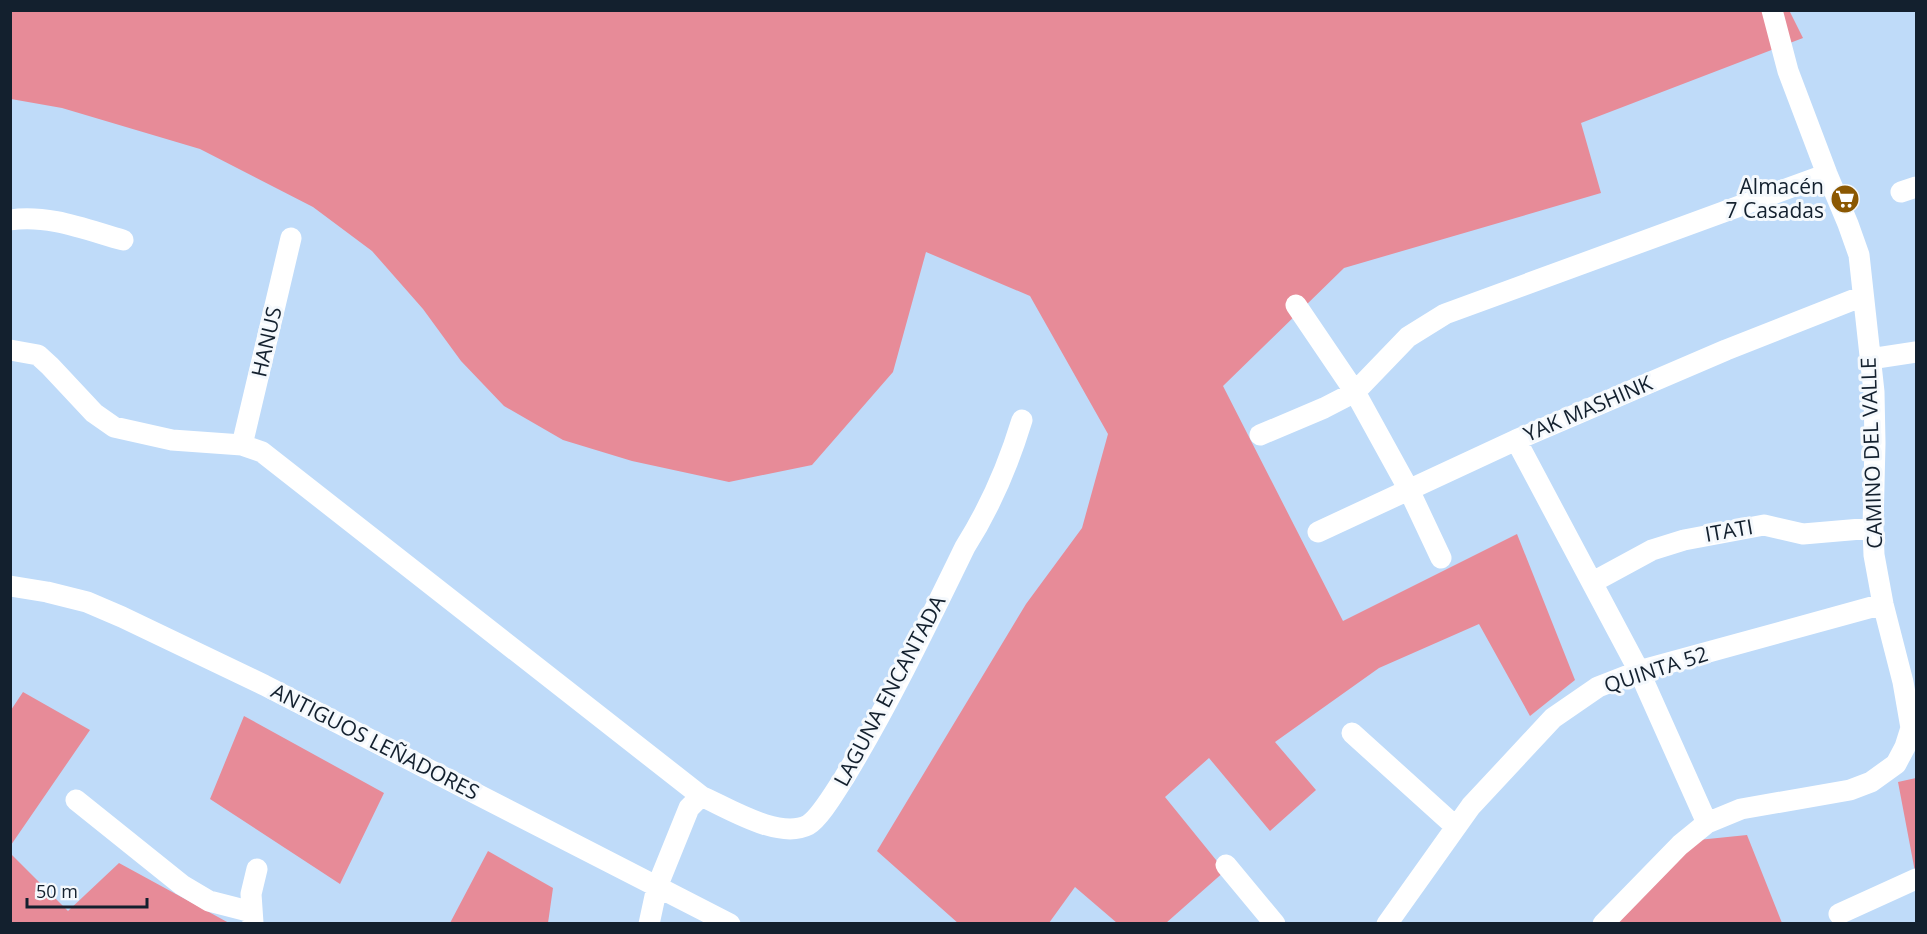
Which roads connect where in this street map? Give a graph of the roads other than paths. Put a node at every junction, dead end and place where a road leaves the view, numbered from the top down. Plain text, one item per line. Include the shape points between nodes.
1 (1772, 10) edge
2 (1827, 174) junction
3 (10, 220) edge
4 (291, 238) dead end
5 (123, 240) dead end
6 (1863, 296) junction
7 (1296, 305) dead end
8 (10, 350) edge
9 (1917, 352) edge
10 (1870, 359) junction
11 (1355, 392) junction
12 (1022, 420) dead end
13 (1260, 435) dead end
14 (1516, 440) junction
15 (242, 445) junction
16 (1409, 490) junction
17 (1873, 528) junction
18 (1318, 532) dead end
19 (1441, 558) dead end
20 (1593, 582) junction
21 (10, 586) edge
22 (1883, 604) junction
23 (1640, 671) junction
24 (1914, 725) edge
25 (1352, 733) dead end
26 (701, 796) junction
27 (76, 800) dead end
28 (1707, 823) junction
29 (1456, 827) junction
30 (1226, 865) dead end
31 (257, 869) dead end
32 (1917, 879) edge
33 (657, 886) junction
34 (1839, 914) dead end
35 (252, 918) edge
36 (649, 924) edge
37 (730, 924) edge
38 (1275, 924) edge
39 (1387, 924) edge
40 (1603, 924) edge

1 - 2 street, CAMINO DEL VALLE via 1788,70
2 - 6 street, CAMINO DEL VALLE via 1858,255
2 - 11 street via 1445,314 1408,337
3 - 5 street via 48,220
4 - 15 street, HANUS
6 - 10 street, CAMINO DEL VALLE
6 - 14 street, YAK MASHINK
7 - 11 street
8 - 15 street via 38,356 94,413 114,427 172,440
9 - 10 street
10 - 17 street, CAMINO DEL VALLE via 1875,433
11 - 13 street
11 - 16 street
12 - 26 street, LAGUNA ENCANTADA via 1007,468 980,524 870,734 829,802 809,824 787,830 768,826
14 - 16 street, YAK MASHINK
14 - 20 street
15 - 26 street, LAGUNA ENCANTADA via 262,452
16 - 18 street, YAK MASHINK
16 - 19 street
17 - 20 street, ITATI via 1803,534 1764,525 1684,540 1652,550
17 - 22 street, CAMINO DEL VALLE
20 - 23 street
21 - 33 street, ANTIGUOS LEÑADORES via 87,602 122,617 264,685
22 - 23 street, QUINTA 52
22 - 24 street, CAMINO DEL VALLE
23 - 28 street
23 - 29 street, QUINTA 52 via 1598,687 1553,718
24 - 28 street via 1896,764 1871,782 1850,790 1741,809
25 - 29 street
26 - 33 street via 689,808
27 - 35 street via 182,885
28 - 40 street via 1680,845
29 - 39 street, QUINTA 52
30 - 38 street
31 - 35 street via 251,894
32 - 34 street
33 - 36 street
33 - 37 street, ANTIGUOS LEÑADORES

